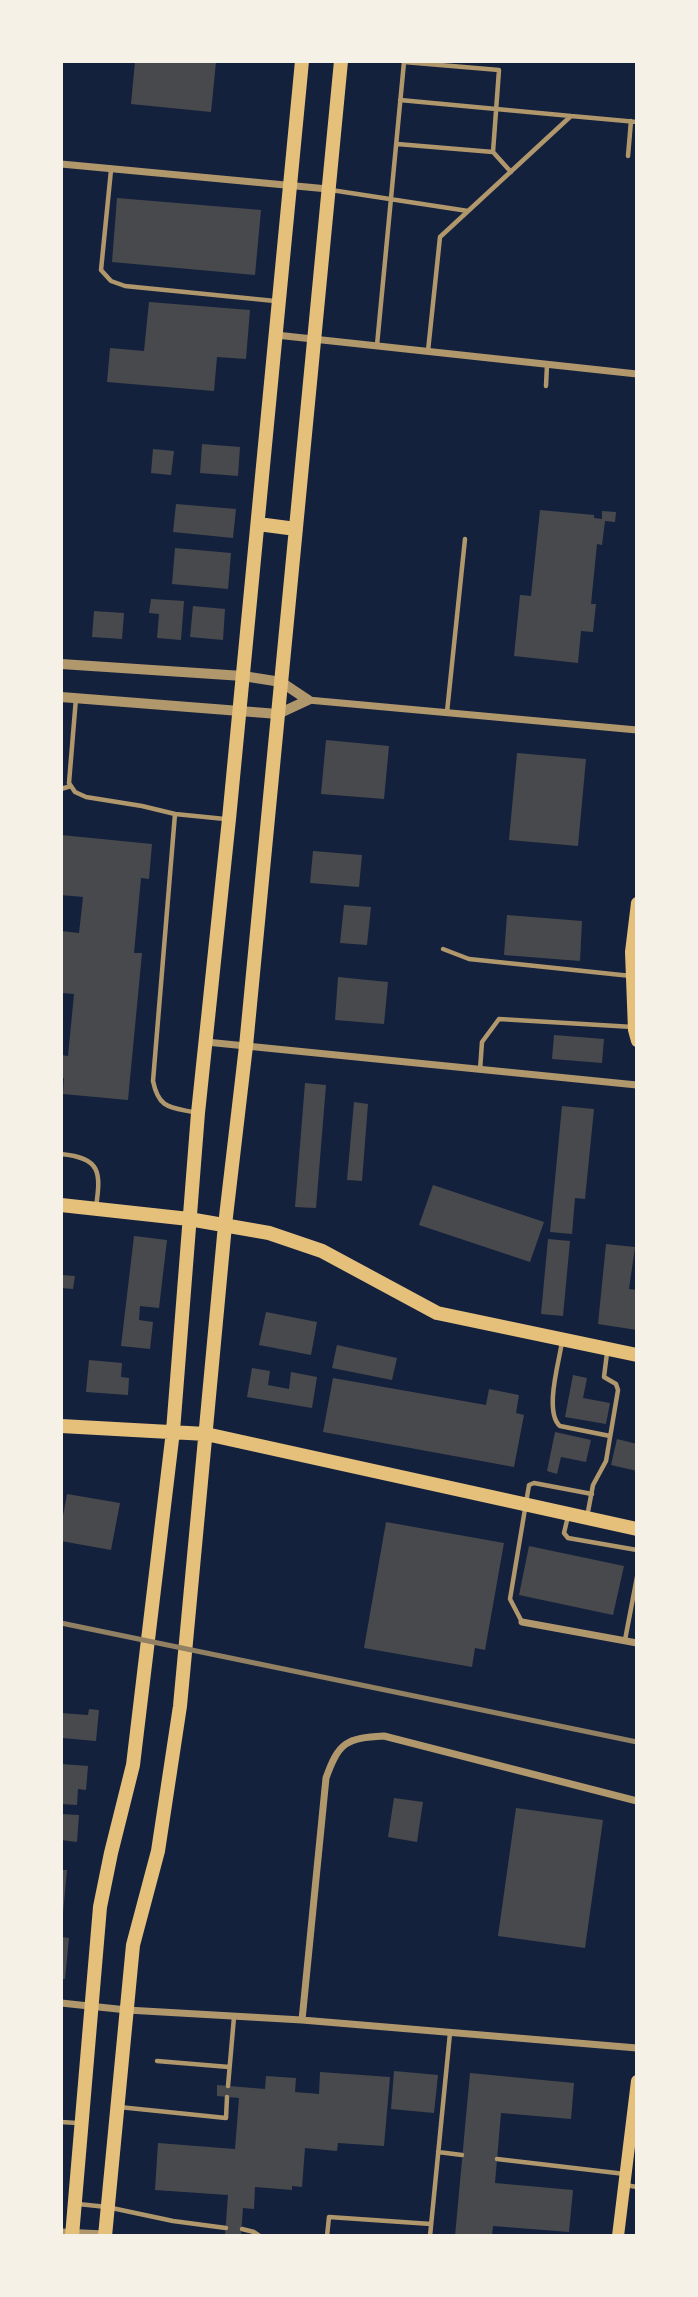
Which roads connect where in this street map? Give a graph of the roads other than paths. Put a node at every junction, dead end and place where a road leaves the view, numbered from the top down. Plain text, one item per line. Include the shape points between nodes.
1 (302, 61) edge
2 (341, 61) edge
3 (400, 100) junction
4 (495, 110) junction
5 (571, 116) junction
6 (634, 121) edge
7 (396, 144) junction
8 (493, 152) junction
9 (628, 156) dead end
10 (61, 164) edge
11 (111, 170) junction
12 (511, 172) junction
13 (290, 186) junction
14 (329, 190) junction
15 (391, 198) junction
16 (469, 211) junction
17 (279, 302) junction
18 (276, 335) junction
19 (314, 340) junction
20 (377, 346) junction
21 (428, 352) junction
22 (547, 364) junction
23 (637, 374) edge
24 (546, 386) dead end
25 (258, 524) junction
26 (296, 529) junction
27 (465, 539) dead end
28 (61, 664) edge
29 (243, 676) junction
30 (281, 682) junction
31 (61, 697) edge
32 (76, 698) junction
33 (308, 700) junction
34 (240, 710) junction
35 (447, 713) junction
36 (278, 715) junction
37 (637, 730) edge
38 (71, 786) junction
39 (61, 789) edge
40 (175, 814) junction
41 (229, 819) junction
42 (637, 903) edge
43 (443, 949) dead end
44 (634, 958) edge
45 (632, 976) junction
46 (636, 1036) edge
47 (205, 1042) junction
48 (246, 1046) junction
49 (480, 1070) junction
50 (637, 1085) edge
51 (198, 1113) junction
52 (61, 1154) edge
53 (61, 1205) edge
54 (96, 1208) junction
55 (189, 1219) junction
56 (225, 1225) junction
57 (562, 1340) junction
58 (608, 1349) junction
59 (637, 1355) edge
60 (61, 1426) edge
61 (173, 1431) junction
62 (206, 1434) junction
63 (610, 1436) junction
64 (592, 1494) junction
65 (525, 1504) junction
66 (568, 1513) junction
67 (587, 1518) junction
68 (637, 1529) edge
69 (637, 1550) edge
70 (637, 1577) edge
71 (522, 1622) joint
72 (625, 1640) junction
73 (637, 1643) edge
74 (637, 1801) edge
75 (61, 2003) edge
76 (92, 2007) junction
77 (127, 2010) junction
78 (234, 2016) junction
79 (302, 2020) junction
80 (450, 2032) junction
81 (637, 2048) edge
82 (157, 2061) dead end
83 (229, 2067) junction
84 (637, 2081) edge
85 (228, 2086) dead end
86 (227, 2096) dead end
87 (117, 2107) junction
88 (61, 2122) edge
89 (634, 2122) edge
90 (82, 2124) junction
91 (438, 2152) junction
92 (462, 2155) dead end
93 (497, 2159) dead end
94 (629, 2182) edge
95 (75, 2204) junction
96 (107, 2207) junction
97 (431, 2224) junction
98 (226, 2228) dead end
99 (242, 2229) dead end
100 (69, 2233) edge
101 (105, 2235) edge
102 (260, 2236) edge
103 (327, 2236) edge
104 (430, 2236) edge
105 (618, 2236) edge

1 - 13 main road
2 - 14 main road
3 - 4 lane
3 - 4 lane via 404,62 499,70
3 - 7 lane
4 - 5 lane
4 - 8 lane
5 - 6 lane
5 - 12 lane
6 - 9 lane
7 - 8 lane
7 - 15 lane
8 - 12 lane
10 - 11 street
11 - 13 street
11 - 17 lane via 101,270 111,281
12 - 16 lane
13 - 14 street
13 - 17 main road
14 - 15 lane
14 - 19 main road
15 - 16 lane
15 - 20 lane
16 - 21 lane via 440,237
17 - 18 main road
18 - 19 street
18 - 25 main road
19 - 20 street
19 - 26 main road
20 - 21 street
21 - 22 street
22 - 23 street
22 - 24 lane
25 - 26 main road
25 - 29 main road
26 - 30 main road
27 - 35 lane
28 - 29 street
29 - 30 street
29 - 34 main road
30 - 33 street
30 - 36 main road
31 - 32 street
32 - 34 street
32 - 38 lane
33 - 35 street
33 - 36 street
34 - 36 street
34 - 41 main road
35 - 37 street
36 - 48 main road
38 - 39 lane
38 - 40 lane via 86,797
40 - 41 lane
40 - 51 lane via 153,1081 156,1097 164,1106
41 - 47 main road
42 - 44 main road
43 - 45 lane via 469,959
44 - 45 main road
45 - 46 main road
46 - 49 lane via 499,1019 482,1042
47 - 48 street
47 - 51 main road
48 - 49 street
48 - 56 main road
49 - 50 street
51 - 55 main road
52 - 54 lane via 80,1156 97,1171
53 - 54 main road
54 - 55 main road
55 - 56 main road
55 - 61 main road
56 - 57 main road via 269,1233 322,1251 437,1312
56 - 62 main road
57 - 58 main road
57 - 63 lane via 551,1407 554,1420 560,1426
58 - 59 main road
58 - 63 lane via 604,1377 618,1390
60 - 61 main road
61 - 62 main road
61 - 76 main road via 133,1765 104,1883
62 - 65 main road
62 - 77 main road via 180,1706 158,1851 133,1945
63 - 64 lane via 606,1461
64 - 65 lane via 534,1483 529,1485
64 - 67 lane
65 - 66 main road
65 - 71 lane via 510,1599
66 - 67 main road
66 - 69 lane via 564,1533 568,1538
67 - 68 main road
70 - 72 lane
71 - 72 street
72 - 73 street
74 - 79 street via 384,1736 346,1743 333,1758 326,1778
75 - 76 street
76 - 77 street
76 - 90 main road
77 - 78 street
77 - 87 main road
78 - 79 street
78 - 83 lane
79 - 80 street
80 - 81 street
80 - 91 lane
82 - 83 lane
83 - 85 lane
84 - 89 main road
86 - 87 lane via 226,2118
87 - 96 main road
88 - 90 lane
89 - 94 main road
90 - 95 main road
91 - 92 lane
91 - 97 lane
93 - 94 lane
94 - 105 main road
95 - 96 lane
95 - 100 main road
96 - 98 lane
96 - 101 main road
97 - 103 lane via 329,2217
97 - 104 lane
99 - 102 lane
100 - 101 street

